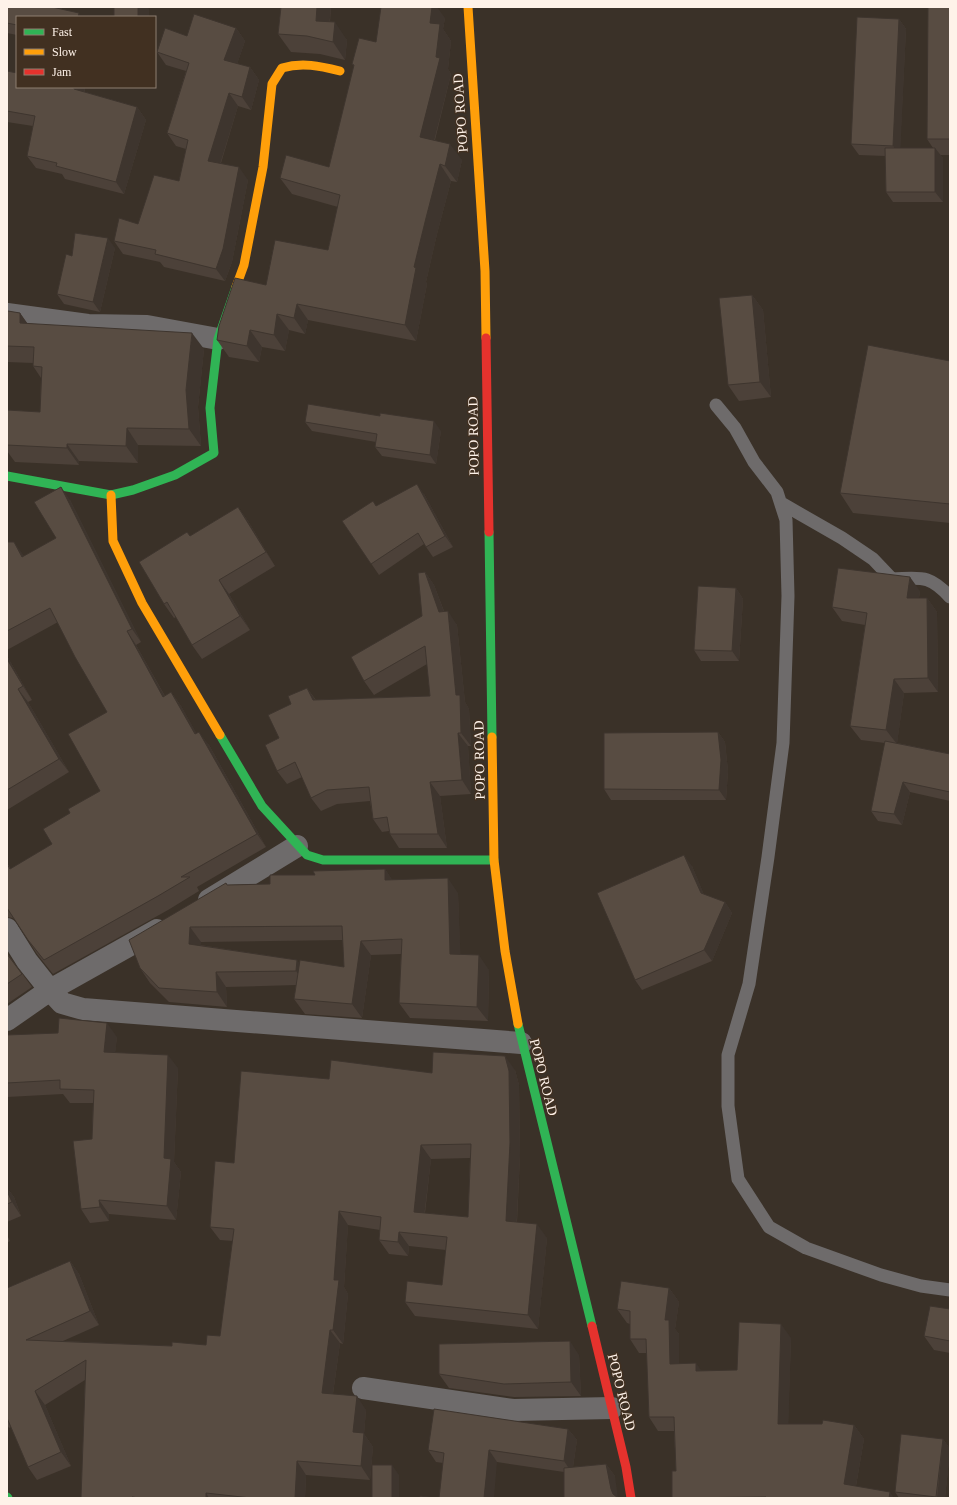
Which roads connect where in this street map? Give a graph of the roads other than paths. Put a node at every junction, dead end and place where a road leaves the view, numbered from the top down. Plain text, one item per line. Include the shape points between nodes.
1 (468, 7) edge
2 (340, 71) dead end
3 (7, 314) edge
4 (218, 339) junction
5 (716, 405) dead end
6 (7, 476) edge
7 (111, 494) junction
8 (781, 503) junction
9 (950, 598) edge
10 (297, 846) junction
11 (494, 860) junction
12 (193, 909) edge
13 (174, 921) edge
14 (7, 929) edge
15 (50, 990) junction
16 (7, 1020) edge
17 (521, 1043) junction
18 (950, 1290) edge
19 (363, 1388) dead end
20 (612, 1408) junction
21 (631, 1498) edge

1 - 11 main road, POPO ROAD via 485,271
2 - 4 main road via 302,63 290,65 282,68 272,84 263,167 244,265
3 - 4 street via 88,325 147,326
4 - 7 main road via 210,408 214,453 175,475 133,490
5 - 8 lane via 735,428 754,462 777,492
6 - 7 main road
7 - 10 main road via 113,541 142,603 262,806
8 - 9 lane via 842,538 872,559 892,578 925,578
8 - 18 lane via 786,520 788,596 783,743 749,984 728,1055 728,1106 738,1179 769,1227 806,1248 881,1275 921,1286
10 - 11 main road via 307,855 323,860
10 - 12 street
11 - 17 main road, POPO ROAD via 505,951
13 - 15 street
14 - 15 street via 27,961
15 - 16 street
15 - 17 street via 62,1003 83,1009
17 - 20 main road, POPO ROAD
19 - 20 street via 513,1410
20 - 21 main road, POPO ROAD

